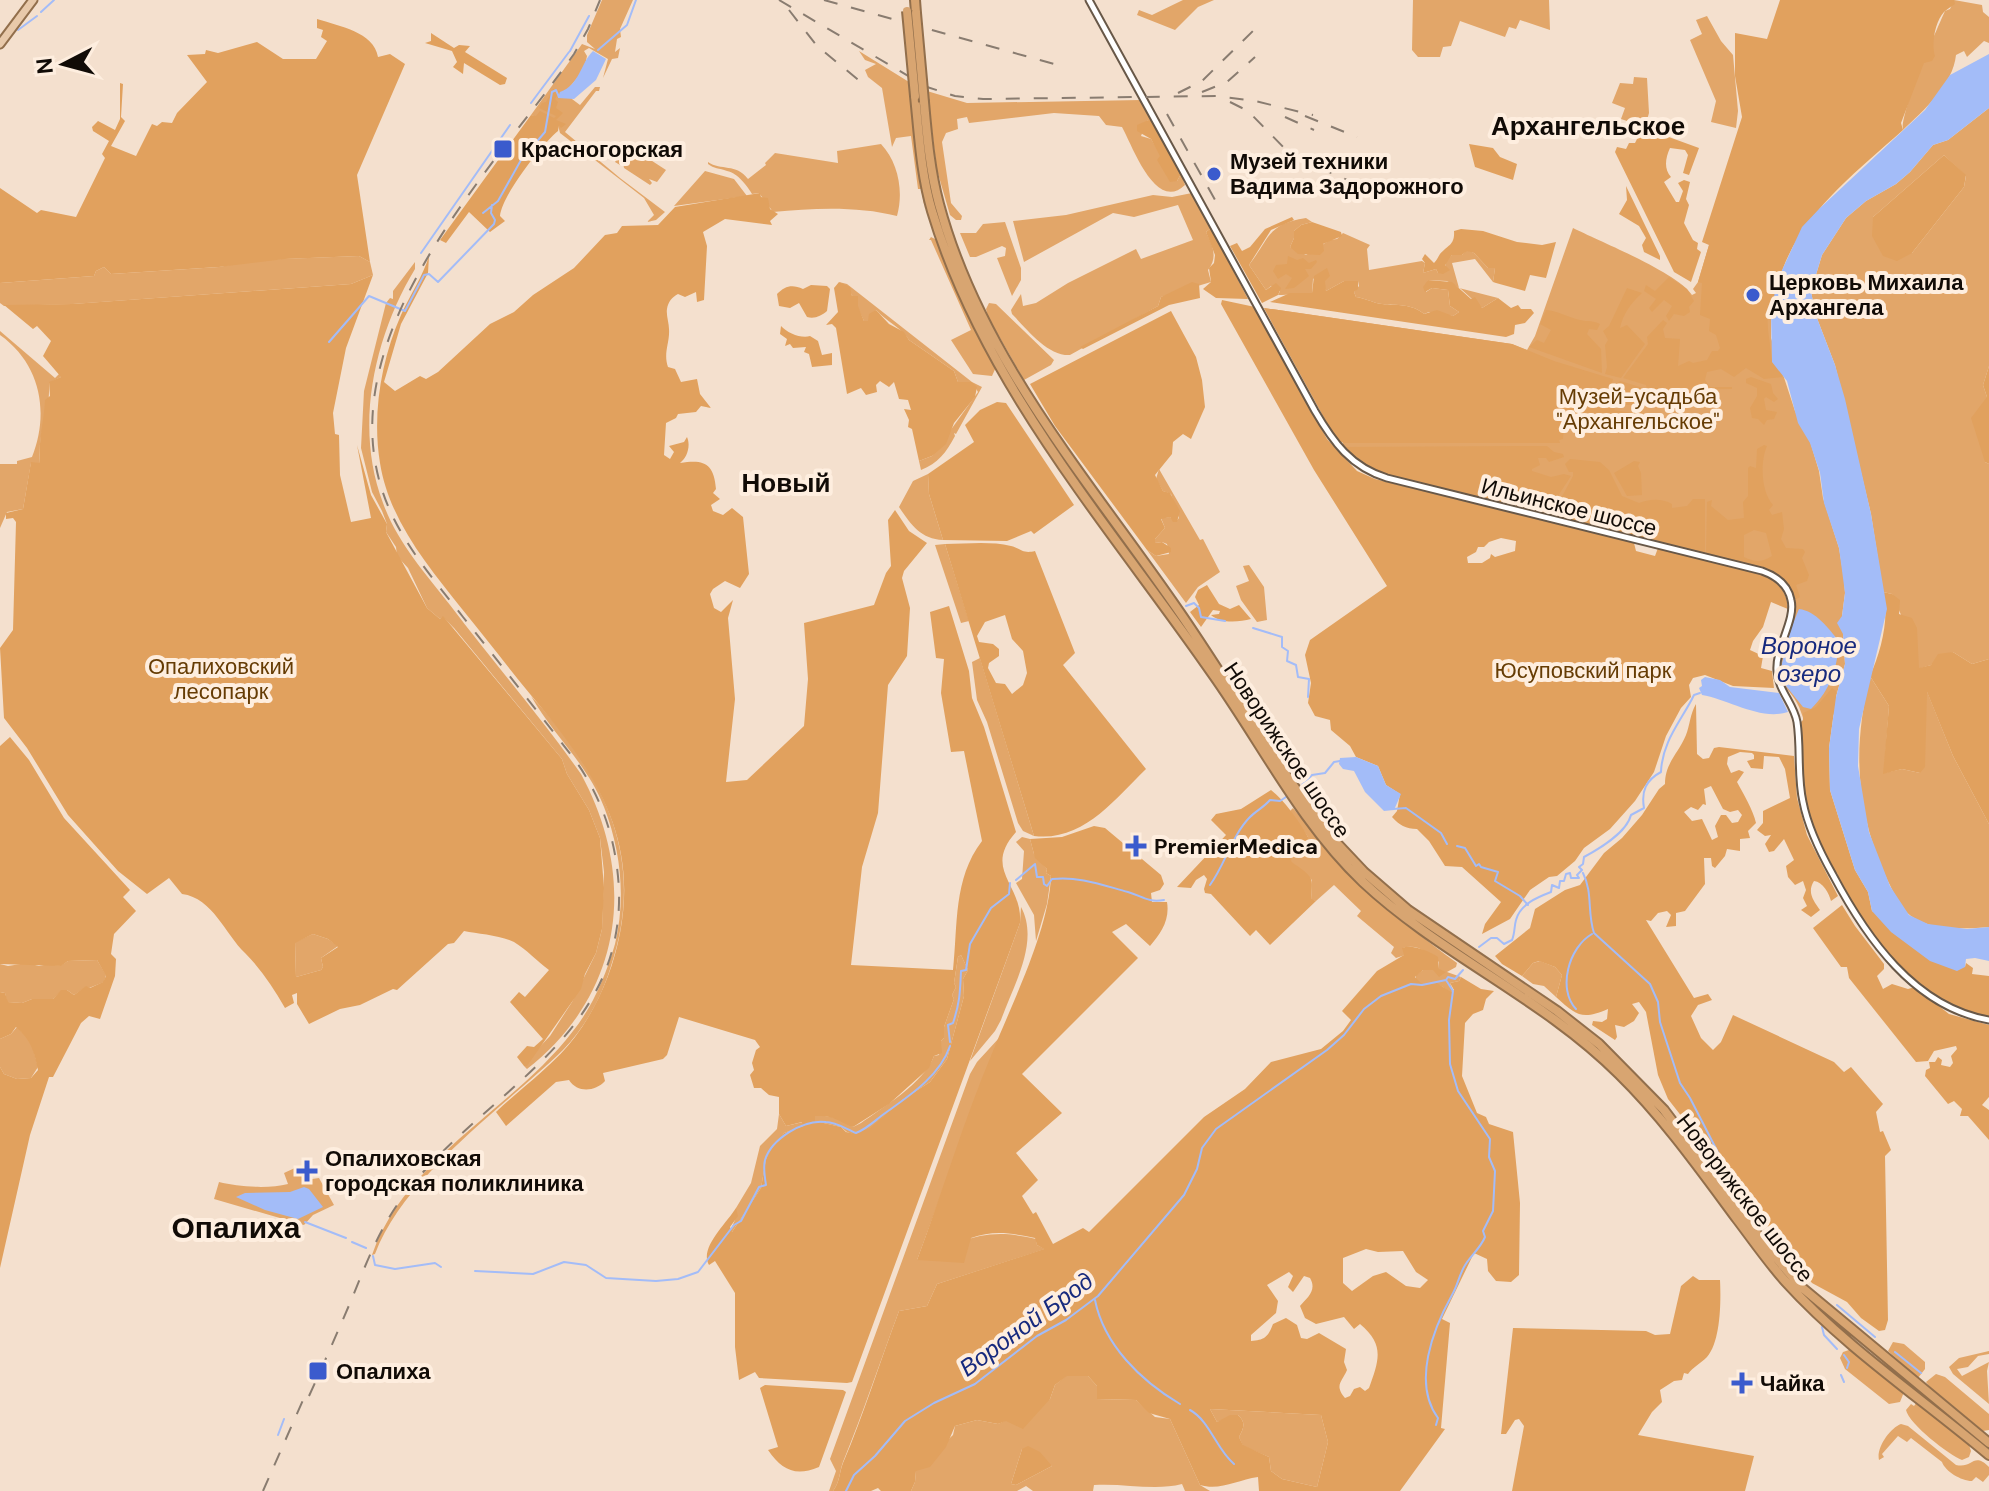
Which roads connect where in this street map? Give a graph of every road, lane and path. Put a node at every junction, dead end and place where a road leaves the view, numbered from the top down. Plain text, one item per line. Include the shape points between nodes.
1 (31, 0) edge
2 (906, 0) edge
3 (915, 0) edge
4 (1089, 0) edge
5 (912, 12) junction
6 (0, 42) edge
7 (1014, 380) junction
8 (1989, 1020) edge
9 (1922, 1394) junction
10 (1989, 1443) edge
11 (1989, 1455) edge

1 - 6 main road
2 - 5 highway, Новорижское шоссе
3 - 5 highway, Новорижское шоссе
4 - 8 main road, Ильинское шоссе via 1328,433 1344,453 1387,478 1772,575 1787,589 1792,605 1777,669 1797,722 1801,792 1823,857 1873,943 1913,981 1956,1010
5 - 7 highway, Новорижское шоссе, bridge via 932,173 949,236
5 - 7 highway, Новорижское шоссе, bridge via 915,96 936,224 963,293
7 - 9 highway, Новорижское шоссе via 1230,684 1290,787 1331,837 1389,895 1557,1011 1627,1070 1800,1286
9 - 10 highway, Новорижское шоссе
9 - 11 highway, Новорижское шоссе

